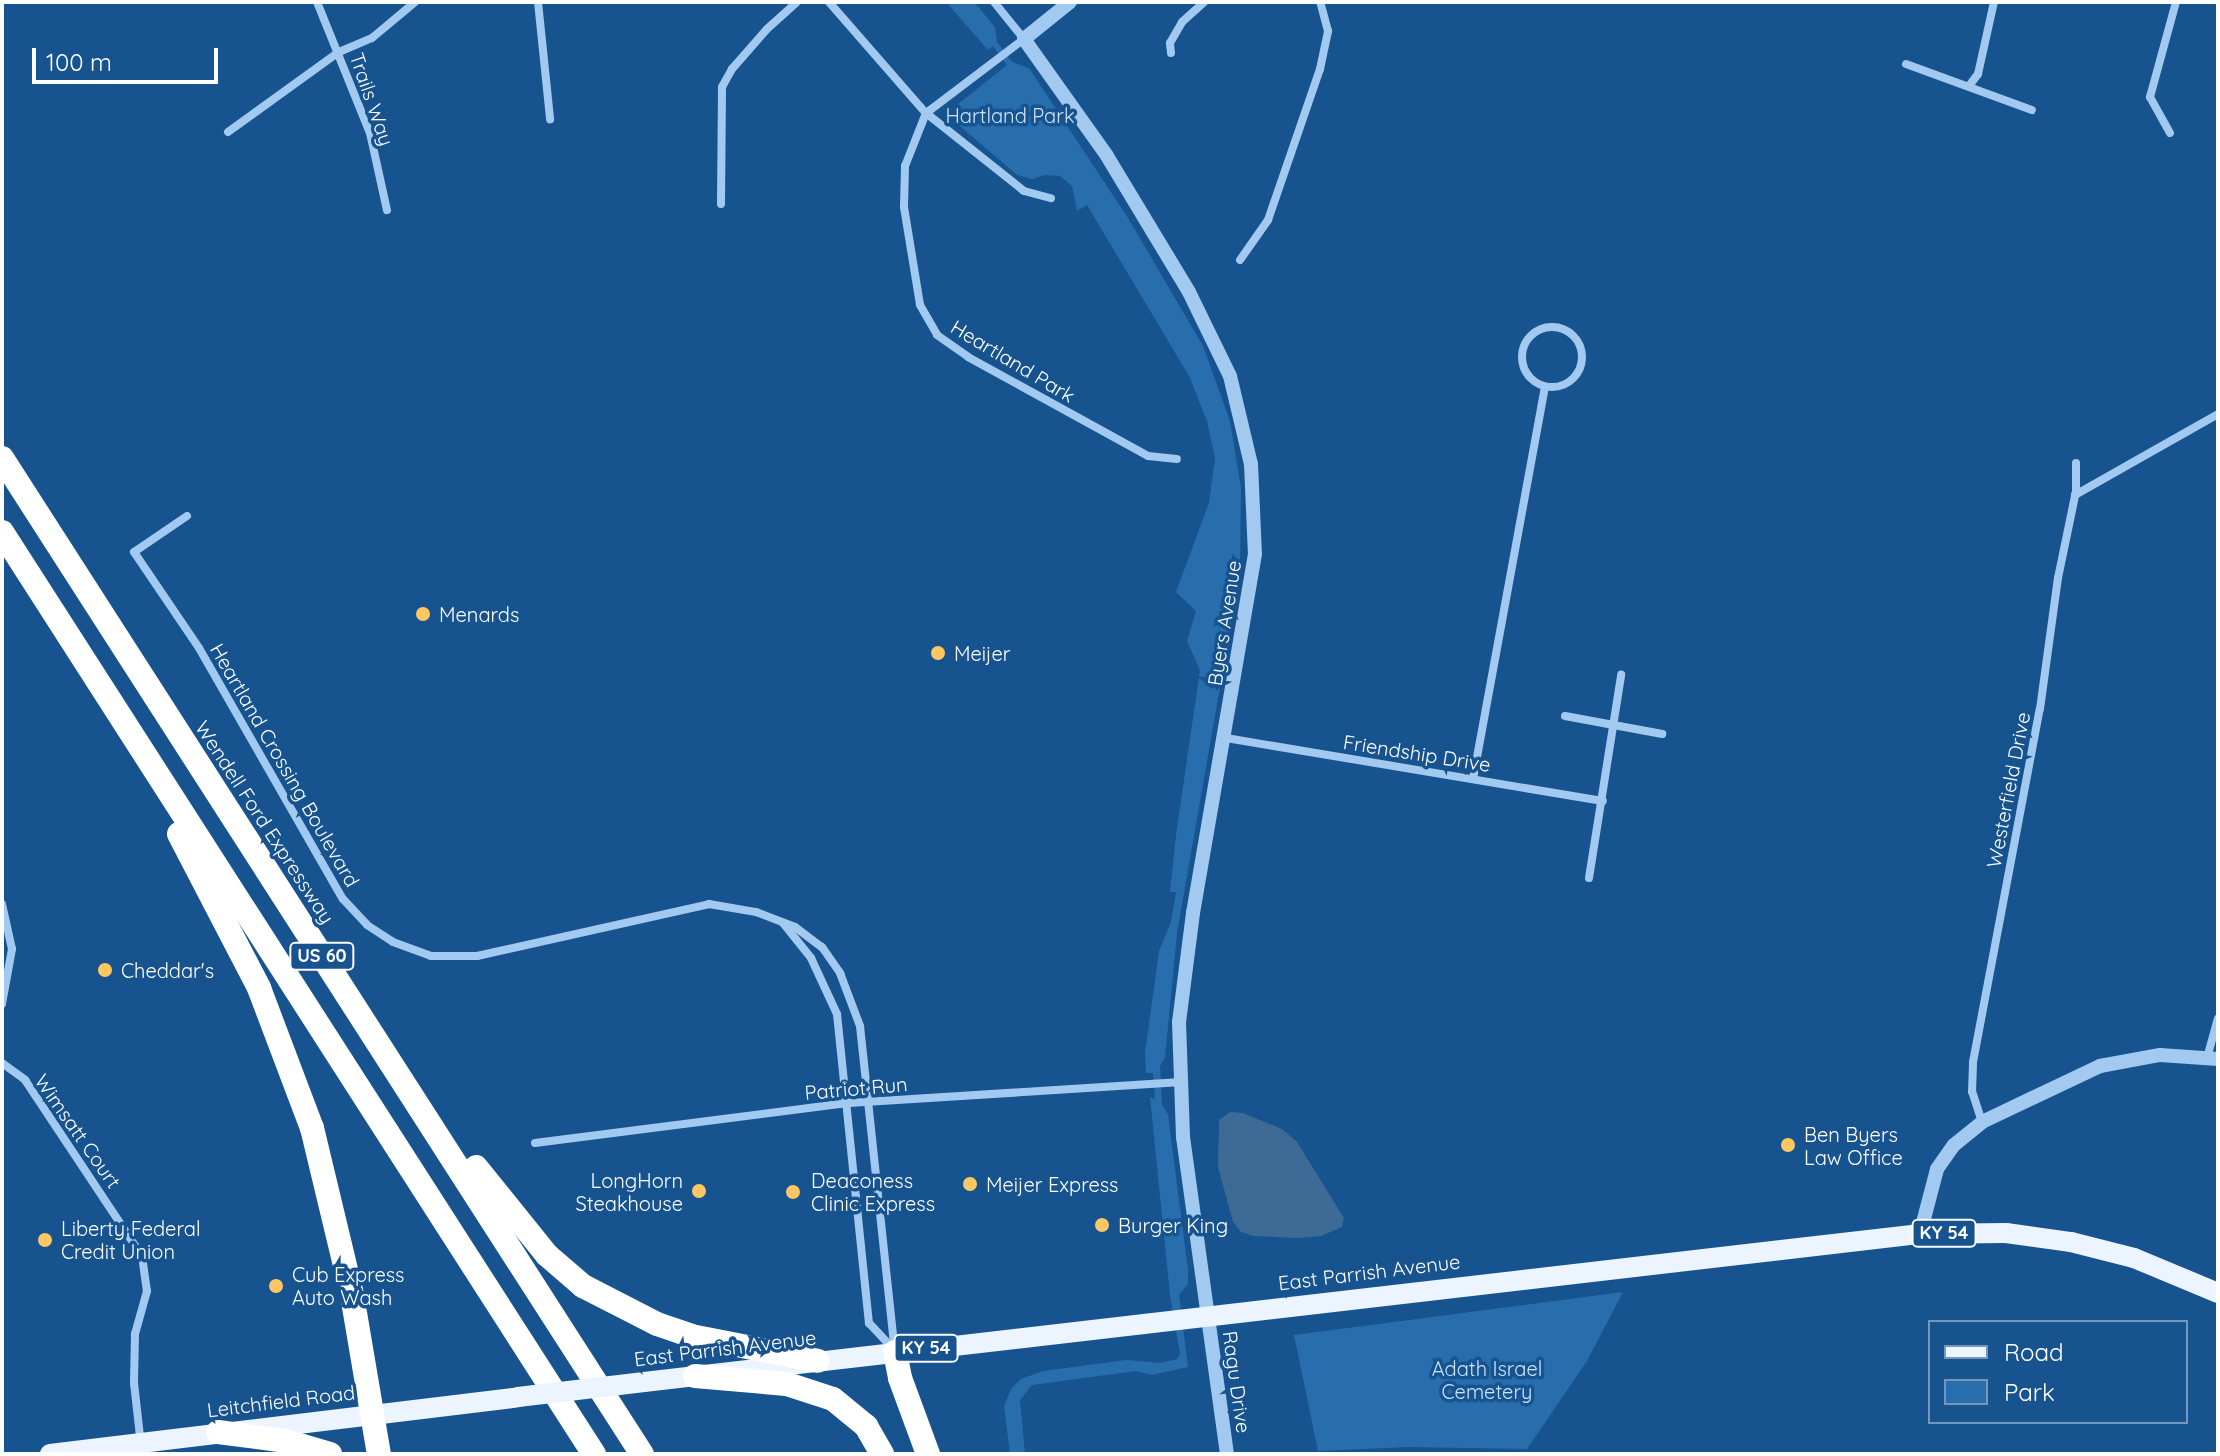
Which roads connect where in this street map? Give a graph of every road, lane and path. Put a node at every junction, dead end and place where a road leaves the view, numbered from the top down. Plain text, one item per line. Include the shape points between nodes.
1 (317, 2) edge
2 (415, 2) edge
3 (538, 2) edge
4 (797, 2) edge
5 (829, 2) edge
6 (994, 2) edge
7 (1070, 2) edge
8 (1204, 2) edge
9 (1320, 2) edge
10 (1994, 2) edge
11 (2176, 2) edge
12 (1024, 39) junction
13 (339, 52) junction
14 (1171, 53) dead end
15 (1906, 64) dead end
16 (1969, 86) junction
17 (2032, 110) dead end
18 (926, 113) junction
19 (550, 119) dead end
20 (228, 132) dead end
21 (2170, 133) dead end
22 (1051, 198) dead end
23 (721, 204) dead end
24 (387, 210) dead end
25 (1240, 260) dead end
26 (1545, 387) junction
27 (2218, 414) edge
28 (2, 458) edge
29 (1177, 459) dead end
30 (2076, 463) dead end
31 (2075, 495) junction
32 (187, 516) dead end
33 (2, 532) edge
34 (84, 659) junction
35 (1621, 675) dead end
36 (1565, 716) dead end
37 (1614, 724) junction
38 (1662, 734) dead end
39 (1226, 738) junction
40 (1473, 779) junction
41 (1603, 801) junction
42 (1589, 878) dead end
43 (2, 904) edge
44 (782, 923) junction
45 (342, 985) junction
46 (2, 1004) edge
47 (2218, 1018) edge
48 (2212, 1058) edge
49 (2, 1063) edge
50 (1181, 1082) junction
51 (870, 1102) junction
52 (849, 1103) junction
53 (1982, 1122) junction
54 (535, 1143) dead end
55 (1920, 1234) junction
56 (2218, 1293) edge
57 (1208, 1315) junction
58 (895, 1352) junction
59 (818, 1361) junction
60 (695, 1376) junction
61 (518, 1397) joint
62 (372, 1414) junction
63 (218, 1432) junction
64 (142, 1448) edge
65 (50, 1454) edge
66 (330, 1454) edge
67 (379, 1454) edge
68 (594, 1454) edge
69 (645, 1454) edge
70 (882, 1454) edge
71 (928, 1454) edge
72 (1227, 1454) edge

1 - 13 street, Trails Way
2 - 13 street via 372,38
3 - 19 street
4 - 23 street via 767,29 722,87
5 - 18 street
6 - 12 street, Byers Avenue
7 - 12 street
8 - 14 street via 1182,22 1170,43
9 - 25 street via 1328,31 1320,69 1268,220
10 - 16 street via 1978,74
11 - 21 street via 2150,97
12 - 18 street, Heartland Park
12 - 39 street, Byers Avenue via 1107,156 1189,292 1219,348 1239,406 1251,464 1255,554
13 - 20 street
13 - 24 street, Trails Way via 370,133
15 - 16 street
16 - 17 street
18 - 22 street via 1024,191
18 - 29 street, Heartland Park via 910,147 904,207 915,277 927,321 937,335 1148,456
26 - 26 street via 1523,368 1523,348 1544,328 1563,329 1578,342 1582,362 1573,379
26 - 40 street
27 - 31 street
28 - 45 highway, Wendell Ford Expressway / US 60
30 - 31 street, Westerfield Drive
31 - 53 street, Westerfield Drive via 1973,1062 1972,1092
32 - 44 street, Heartland Crossing Boulevard via 134,552 199,648 343,899 367,925 393,942 431,956 452,957 523,948 709,904 733,905
33 - 34 highway, US 60
34 - 62 highway via 229,927 284,1047 332,1205
34 - 68 highway, US 60
35 - 37 street
36 - 37 street
37 - 38 street
37 - 41 street
39 - 40 street, Friendship Drive
39 - 50 street, Byers Avenue via 1193,913 1179,1022
40 - 41 street, Friendship Drive
41 - 42 street
43 - 46 street via 12,949
44 - 51 street, Heartland Crossing Boulevard via 810,937 840,973 860,1026
44 - 52 street via 811,958 837,1014
45 - 59 highway via 513,1215 583,1286 691,1336
45 - 69 highway, Wendell Ford Expressway / US 60
47 - 48 street
48 - 53 street via 2160,1055 2100,1066
49 - 64 street, Wimsatt Court via 25,1080 142,1256 147,1291 135,1334 134,1383
50 - 51 street, Patriot Run
50 - 57 street, Byers Avenue via 1183,1137
51 - 52 street, Patriot Run
51 - 58 street, Heartland Crossing Boulevard
52 - 54 street, Patriot Run
52 - 58 street via 869,1323
53 - 55 street via 1954,1145 1937,1169
55 - 56 main road, East Parrish Avenue / KY 54 via 2006,1233 2071,1242 2134,1258
55 - 57 main road, East Parrish Avenue / KY 54
57 - 58 main road, East Parrish Avenue / KY 54
57 - 72 street, Ragu Drive
58 - 59 main road, East Parrish Avenue / KY 54
58 - 71 highway
59 - 60 main road, East Parrish Avenue / KY 54
60 - 61 main road, East Parrish Avenue / KY 54, bridge
60 - 70 highway via 787,1384 833,1399 866,1426
61 - 62 main road, Leitchfield Road / KY 54
62 - 63 main road, Leitchfield Road / KY 54
62 - 67 highway
63 - 64 main road, Leitchfield Road / KY 54
63 - 66 highway via 286,1441
64 - 65 main road, Leitchfield Road / KY 54

